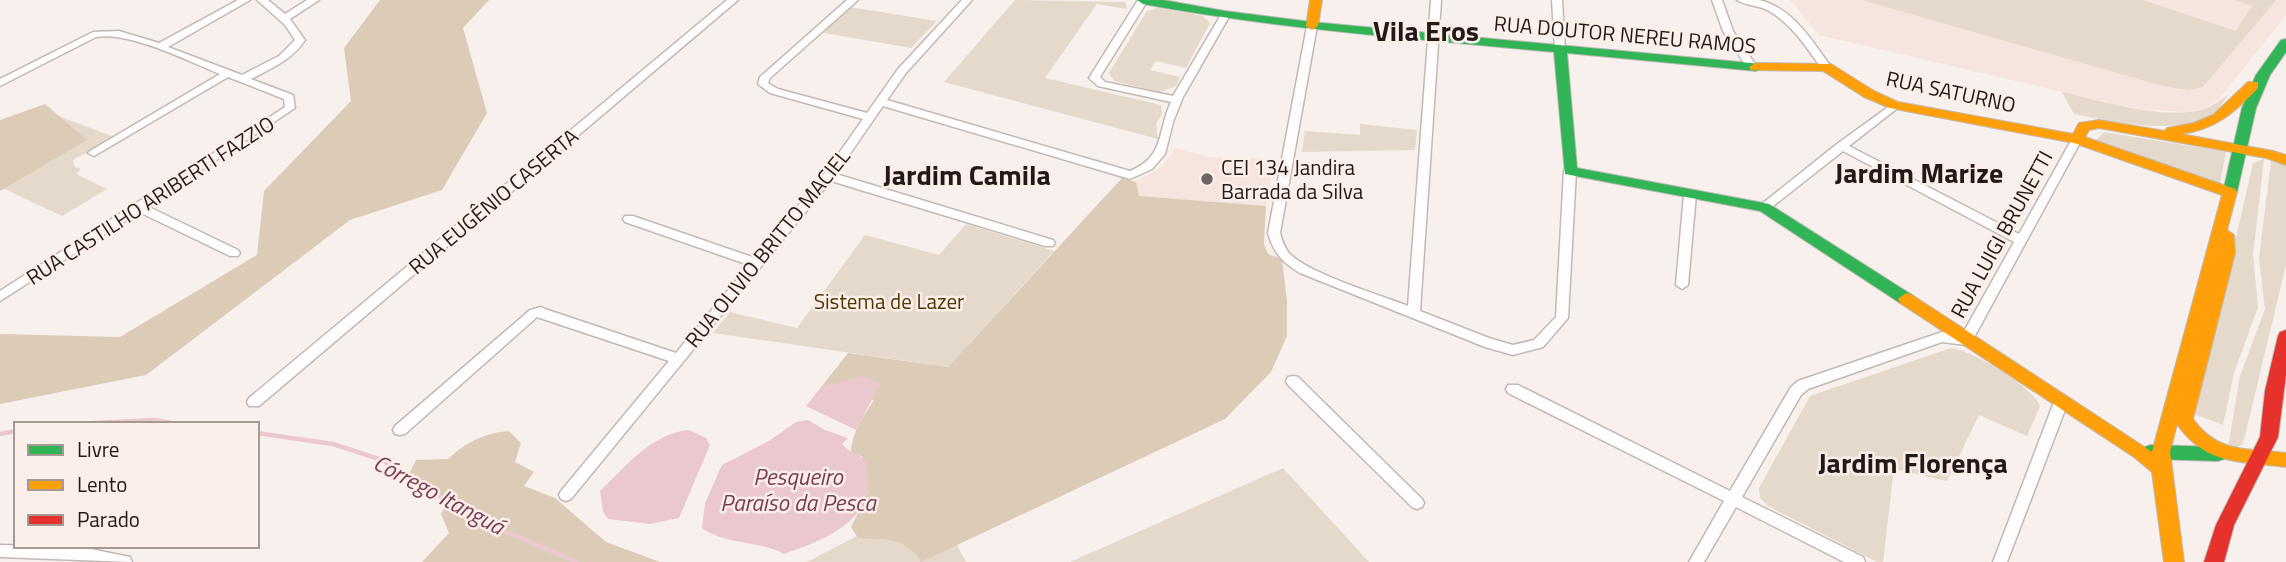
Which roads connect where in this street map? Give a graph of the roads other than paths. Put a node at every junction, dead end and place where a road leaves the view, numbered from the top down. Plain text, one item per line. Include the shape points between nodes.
1 (245, 0) edge
2 (262, 0) edge
3 (314, 0) edge
4 (733, 0) edge
5 (853, 0) edge
6 (967, 0) edge
7 (1143, 0) edge
8 (1316, 0) edge
9 (1436, 0) edge
10 (1556, 0) edge
11 (1717, 0) edge
12 (1742, 0) edge
13 (1225, 15) junction
14 (285, 18) junction
15 (1307, 22) junction
16 (1434, 37) junction
17 (2286, 43) edge
18 (160, 47) junction
19 (1560, 50) junction
20 (1752, 67) junction
21 (1826, 67) junction
22 (228, 74) junction
23 (2263, 75) junction
24 (243, 79) junction
25 (0, 83) edge
26 (1178, 100) junction
27 (881, 102) junction
28 (1895, 105) junction
29 (868, 117) junction
30 (2144, 131) junction
31 (2080, 133) junction
32 (1841, 146) junction
33 (94, 153) dead end
34 (2239, 157) junction
35 (2286, 160) edge
36 (1570, 172) junction
37 (829, 176) junction
38 (1690, 194) junction
39 (2230, 194) junction
40 (139, 207) junction
41 (1764, 207) junction
42 (2225, 211) junction
43 (628, 219) dead end
44 (2022, 241) junction
45 (1049, 243) dead end
46 (234, 253) dead end
47 (756, 263) junction
48 (1682, 285) dead end
49 (0, 297) edge
50 (1414, 313) junction
51 (2286, 336) edge
52 (1966, 341) junction
53 (679, 359) junction
54 (1293, 381) dead end
55 (1513, 389) dead end
56 (2274, 391) junction
57 (254, 402) dead end
58 (2061, 402) junction
59 (2286, 416) edge
60 (400, 430) dead end
61 (2140, 452) junction
62 (2161, 452) junction
63 (2221, 454) junction
64 (2259, 455) junction
65 (2286, 460) edge
66 (2286, 466) edge
67 (2249, 476) junction
68 (2164, 477) junction
69 (566, 495) dead end
70 (1733, 498) junction
71 (1417, 503) dead end
72 (85, 550) edge
73 (0, 551) edge
74 (125, 562) edge
75 (1696, 562) edge
76 (1858, 562) edge
77 (2000, 562) edge
78 (2174, 562) edge
79 (2214, 562) edge

1 - 18 street
2 - 14 street
3 - 14 street
4 - 57 street, RUA EUGÊNIO CASERTA
5 - 29 street via 765,76 763,85
6 - 27 street, RUA OLIVIO BRITTO MACIEL via 902,71
7 - 13 street, RUA DOUTOR NEREU RAMOS
7 - 26 street via 1094,78 1102,84
8 - 15 street
9 - 16 street
10 - 19 street
11 - 20 street via 1728,31
12 - 21 street, RUA SATURNO via 1766,4 1786,16
13 - 15 street, RUA DOUTOR NEREU RAMOS
13 - 26 street
14 - 24 street via 300,40 296,47
15 - 16 street, RUA DOUTOR NEREU RAMOS
15 - 50 street via 1274,233 1278,249 1304,270
16 - 19 street, RUA DOUTOR NEREU RAMOS
16 - 50 street
17 - 23 street
18 - 22 street
18 - 25 street via 105,31
19 - 20 street, RUA DOUTOR NEREU RAMOS
19 - 36 street
20 - 21 street, RUA DOUTOR NEREU RAMOS
21 - 28 street, RUA SATURNO
22 - 24 street
22 - 33 street
23 - 30 street via 2219,120 2192,129
23 - 34 street via 2249,108
24 - 40 street, RUA CASTILHO ARIBERTI FAZZIO via 289,97 290,108
26 - 27 street via 1157,159 1130,175
27 - 29 street, RUA OLIVIO BRITTO MACIEL
28 - 31 street, RUA SATURNO
28 - 32 street
29 - 37 street, RUA OLIVIO BRITTO MACIEL
30 - 31 street via 2099,124
30 - 34 street
31 - 39 street via 2103,148
31 - 44 street, RUA LUIGI BRUNETTI
32 - 41 street
32 - 44 street
34 - 35 street via 2268,154
34 - 39 street
36 - 38 street
36 - 50 street via 1562,318 1538,344 1513,351
37 - 45 street
37 - 47 street, RUA OLIVIO BRITTO MACIEL
38 - 41 street
38 - 48 street
39 - 42 street
40 - 46 street
40 - 49 street, RUA CASTILHO ARIBERTI FAZZIO
41 - 52 street
42 - 62 street
42 - 63 street via 2227,253 2184,420 2199,442
43 - 47 street
44 - 52 street, RUA LUIGI BRUNETTI
47 - 53 street, RUA OLIVIO BRITTO MACIEL
51 - 56 street
52 - 58 street
52 - 70 street, RUA LUIGI BRUNETTI via 1942,337 1803,385
53 - 60 street via 534,313
53 - 69 street, RUA OLIVIO BRITTO MACIEL
54 - 71 street
55 - 70 street
56 - 59 street
56 - 64 street via 2269,437
58 - 61 street
58 - 77 street
61 - 62 street
61 - 68 street
62 - 63 street
62 - 68 street
63 - 64 street
64 - 65 street
64 - 67 street
66 - 67 street
67 - 79 street via 2225,525
68 - 78 street
70 - 75 street, RUA LUIGI BRUNETTI
70 - 76 street
72 - 73 street
72 - 74 street

